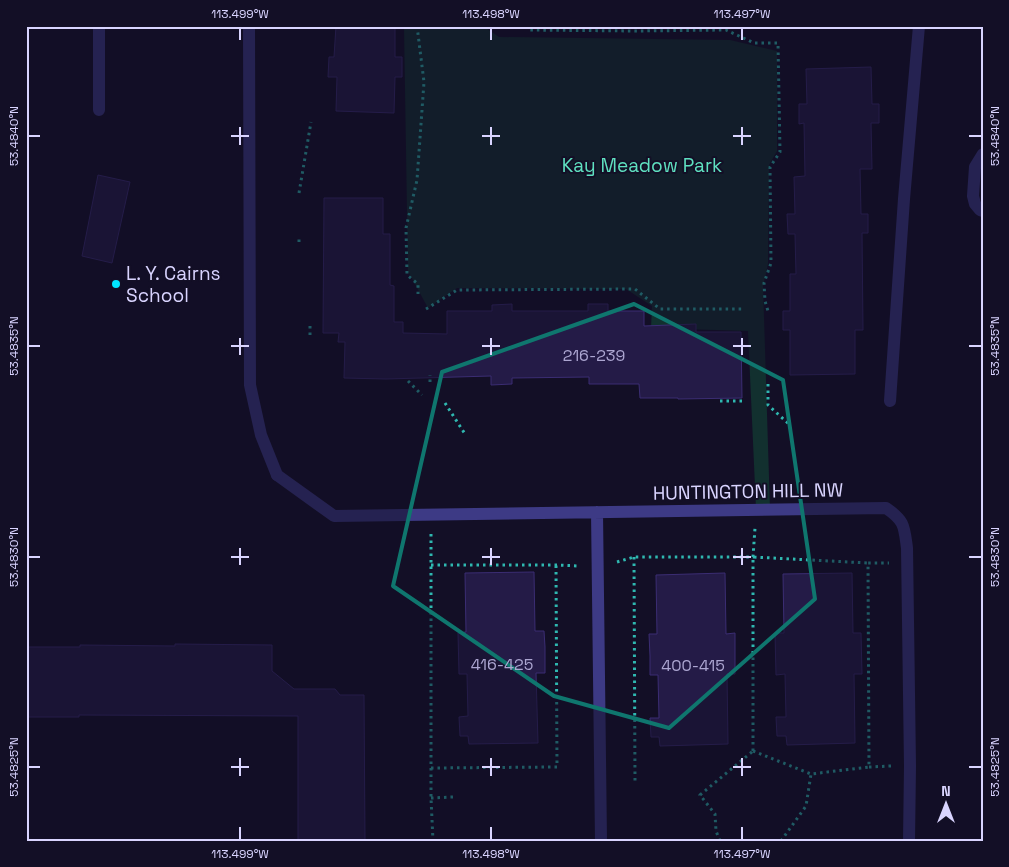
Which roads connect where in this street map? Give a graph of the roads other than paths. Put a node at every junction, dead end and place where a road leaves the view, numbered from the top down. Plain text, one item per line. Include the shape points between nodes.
1 (99, 26) edge
2 (249, 26) edge
3 (919, 26) edge
4 (99, 110) dead end
5 (983, 154) edge
6 (983, 210) edge
7 (890, 401) dead end
8 (598, 512) junction
9 (601, 841) edge
10 (909, 841) edge

1 - 4 street
2 - 8 street, HUNTINGTON HILL NW via 250,384 262,435 277,475 334,516
3 - 7 street
5 - 6 street via 975,167 973,196 975,204
8 - 9 street
8 - 10 street, HUNTINGTON HILL NW via 886,508 899,517 905,530 907,548

